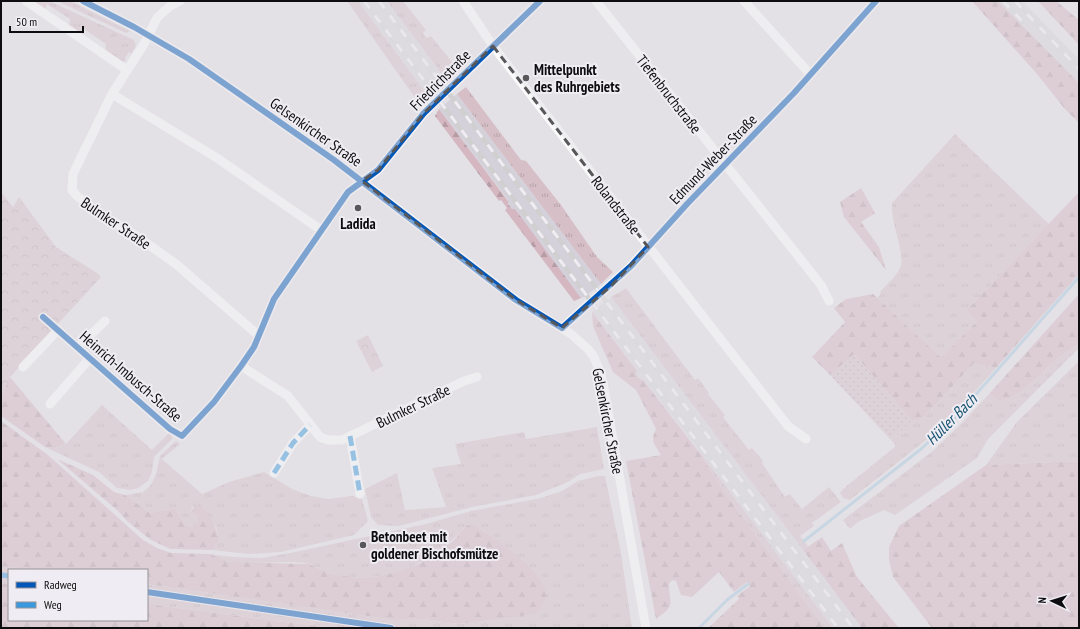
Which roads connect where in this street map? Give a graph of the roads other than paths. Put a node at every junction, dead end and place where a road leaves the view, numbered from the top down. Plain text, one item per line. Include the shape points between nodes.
1 (26, 1) edge
2 (83, 1) edge
3 (180, 1) edge
4 (463, 1) edge
5 (540, 1) edge
6 (596, 1) edge
7 (744, 1) edge
8 (876, 1) edge
9 (149, 35) junction
10 (493, 46) junction
11 (127, 70) junction
12 (810, 74) junction
13 (112, 94) junction
14 (725, 165) junction
15 (362, 181) junction
16 (321, 230) junction
17 (648, 247) junction
18 (829, 301) dead end
19 (44, 317) dead end
20 (105, 321) dead end
21 (562, 328) junction
22 (58, 330) junction
23 (258, 335) junction
24 (78, 347) junction
25 (90, 358) junction
26 (241, 366) junction
27 (24, 367) dead end
28 (477, 377) dead end
29 (50, 404) dead end
30 (310, 425) junction
31 (350, 436) junction
32 (806, 439) dead end
33 (274, 473) dead end
34 (360, 494) dead end
35 (646, 628) edge

1 - 11 street
2 - 9 street, Gelsenkircher Straße
3 - 9 street, Bulmker Straße via 157,18
4 - 10 street, Rolandstraße
5 - 10 street, Friedrichstraße
6 - 14 street, Tiefenbruchstraße
7 - 12 street
8 - 12 street, Edmund-Weber-Straße
9 - 11 street, Bulmker Straße
9 - 15 street, Gelsenkircher Straße via 189,59
10 - 15 street, Friedrichstraße via 424,113 378,170
10 - 17 street, Rolandstraße
11 - 13 street, Bulmker Straße
12 - 14 street, Edmund-Weber-Straße
13 - 16 street via 217,158
13 - 23 street, Bulmker Straße via 73,174 72,190 96,210 176,264
14 - 17 street, Edmund-Weber-Straße
14 - 18 street, Tiefenbruchstraße via 821,285
15 - 16 street, Heinrich-Imbusch-Straße via 348,192
15 - 21 street, Gelsenkircher Straße via 516,300
16 - 23 street, Heinrich-Imbusch-Straße via 274,299
17 - 21 street, Edmund-Weber-Straße via 612,285
17 - 32 street, Rolandstraße via 788,426
19 - 22 street, Heinrich-Imbusch-Straße
20 - 24 street
21 - 35 street, Gelsenkircher Straße via 588,349 601,375
22 - 24 street, Heinrich-Imbusch-Straße
22 - 27 street
23 - 26 street, Heinrich-Imbusch-Straße via 254,347
24 - 25 street, Heinrich-Imbusch-Straße
25 - 26 street, Heinrich-Imbusch-Straße via 170,429 182,436 214,402
25 - 29 street
26 - 30 street, Bulmker Straße via 288,396
28 - 31 street, Bulmker Straße
30 - 31 street, Bulmker Straße via 320,437 328,440 342,440
30 - 33 street via 293,444
31 - 34 street

